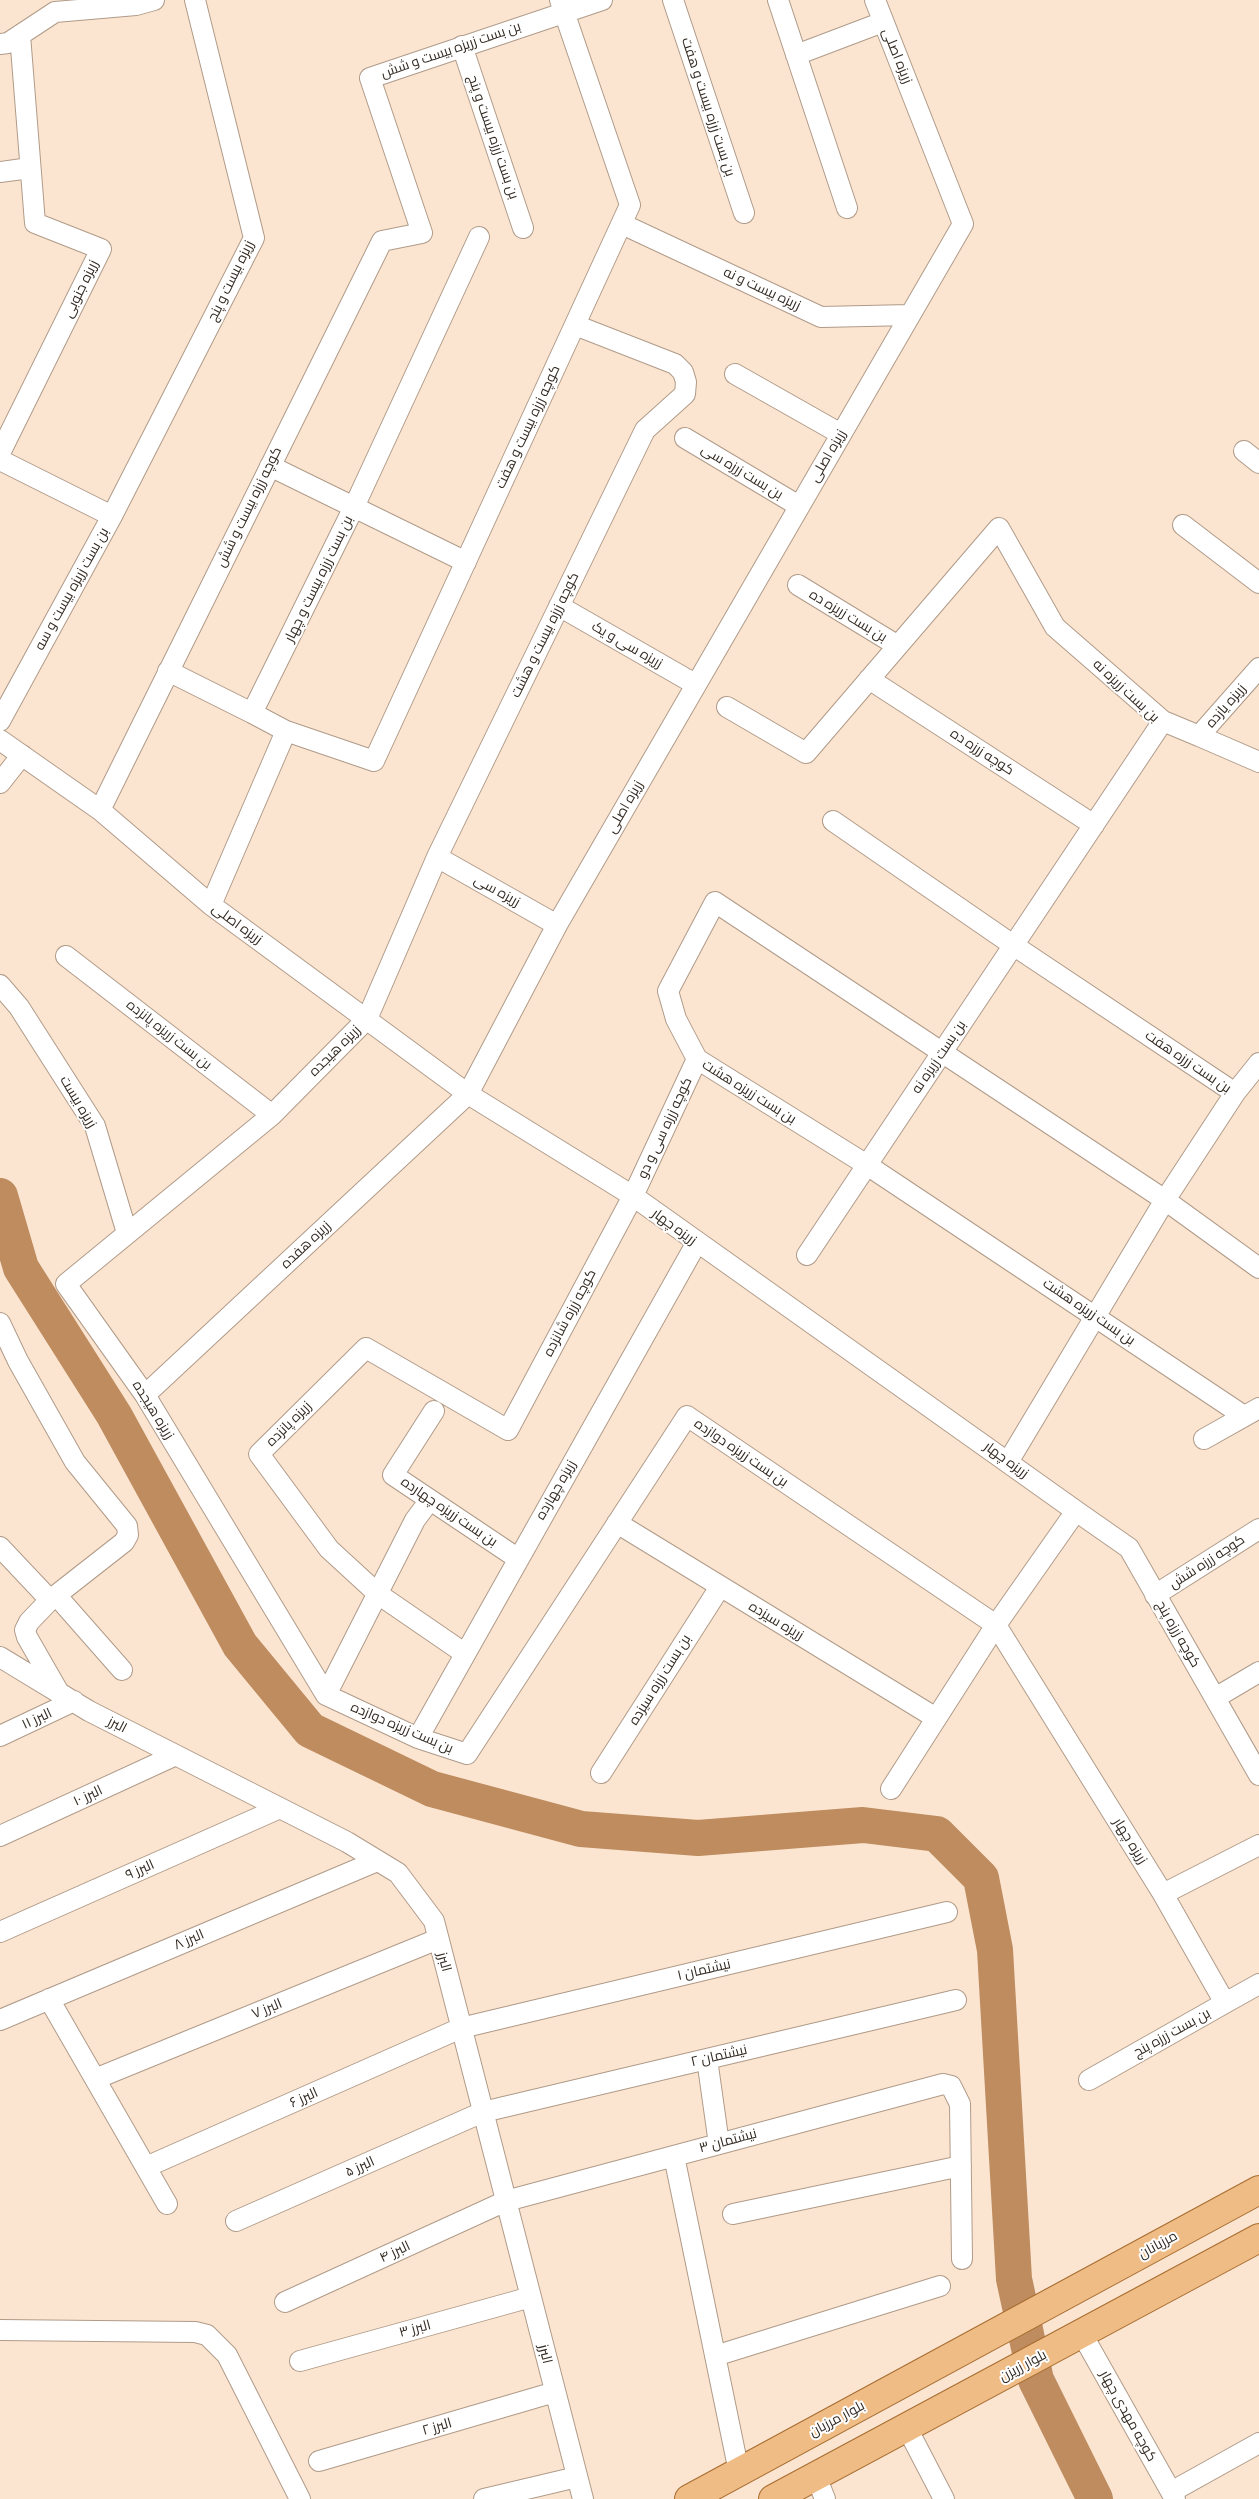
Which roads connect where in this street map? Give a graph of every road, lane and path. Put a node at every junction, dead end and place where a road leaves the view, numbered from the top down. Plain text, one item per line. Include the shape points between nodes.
1 (154, 0) edge
2 (195, 0) edge
3 (602, 0) edge
4 (673, 0) edge
5 (778, 0) edge
6 (874, 0) edge
7 (562, 6) edge
8 (883, 22) junction
9 (20, 35) junction
10 (0, 44) edge
11 (462, 46) junction
12 (796, 54) junction
13 (30, 168) junction
14 (0, 172) edge
15 (846, 208) dead end
16 (744, 213) dead end
17 (622, 224) junction
18 (523, 228) dead end
19 (422, 233) joint
20 (480, 237) dead end
21 (910, 314) junction
22 (574, 325) junction
23 (735, 374) dead end
24 (841, 434) junction
25 (684, 438) dead end
26 (0, 453) edge
27 (0, 460) edge
28 (270, 466) junction
29 (798, 506) junction
30 (354, 507) junction
31 (112, 516) junction
32 (1184, 524) dead end
33 (466, 562) junction
34 (1259, 583) edge
35 (798, 585) dead end
36 (559, 606) junction
37 (898, 646) junction
38 (1259, 668) edge
39 (168, 671) junction
40 (869, 679) junction
41 (695, 684) junction
42 (727, 706) dead end
43 (252, 713) junction
44 (0, 721) edge
45 (1163, 721) junction
46 (286, 731) junction
47 (1199, 736) junction
48 (0, 740) edge
49 (22, 755) junction
50 (1259, 762) edge
51 (0, 783) edge
52 (100, 810) junction
53 (833, 821) dead end
54 (1094, 825) junction
55 (437, 857) junction
56 (211, 905) junction
57 (557, 925) junction
58 (1013, 945) junction
59 (66, 956) dead end
60 (0, 985) edge
61 (366, 1019) junction
62 (942, 1053) junction
63 (698, 1059) junction
64 (1259, 1063) edge
65 (1235, 1093) junction
66 (468, 1094) junction
67 (272, 1115) junction
68 (867, 1165) junction
69 (632, 1196) junction
70 (1165, 1200) junction
71 (127, 1233) junction
72 (696, 1244) junction
73 (807, 1255) dead end
74 (1259, 1268) edge
75 (1094, 1315) junction
76 (2, 1331) edge
77 (145, 1395) junction
78 (434, 1411) dead end
79 (1252, 1412) edge
80 (508, 1430) joint
81 (1204, 1439) dead end
82 (1008, 1462) junction
83 (430, 1500) junction
84 (1076, 1511) junction
85 (617, 1523) junction
86 (1259, 1529) edge
87 (0, 1547) edge
88 (517, 1558) junction
89 (720, 1586) junction
90 (378, 1594) junction
91 (1155, 1595) junction
92 (53, 1598) junction
93 (996, 1625) junction
94 (464, 1653) junction
95 (0, 1657) edge
96 (122, 1670) dead end
97 (1259, 1672) edge
98 (326, 1695) junction
99 (66, 1697) junction
100 (1215, 1698) junction
101 (936, 1718) junction
102 (0, 1736) edge
103 (418, 1738) junction
104 (176, 1755) junction
105 (601, 1773) dead end
106 (1259, 1775) edge
107 (891, 1789) dead end
108 (280, 1808) junction
109 (0, 1836) edge
110 (1259, 1845) edge
111 (378, 1861) junction
112 (1163, 1894) junction
113 (947, 1912) dead end
114 (0, 1932) edge
115 (438, 1939) junction
116 (1259, 1984) edge
117 (49, 1999) junction
118 (956, 2000) dead end
119 (1224, 2003) junction
120 (0, 2020) edge
121 (461, 2028) junction
122 (707, 2059) junction
123 (95, 2079) junction
124 (1089, 2080) dead end
125 (483, 2112) junction
126 (719, 2144) junction
127 (674, 2156) junction
128 (961, 2166) junction
129 (146, 2168) junction
130 (1259, 2190) edge
131 (506, 2201) junction
132 (167, 2204) dead end
133 (733, 2214) dead end
134 (236, 2221) dead end
135 (1259, 2238) edge
136 (962, 2259) dead end
137 (940, 2286) dead end
138 (530, 2297) junction
139 (285, 2302) dead end
140 (0, 2330) edge
141 (1073, 2338) junction
142 (985, 2339) joint
143 (715, 2356) junction
144 (300, 2361) dead end
145 (555, 2392) junction
146 (906, 2428) junction
147 (1259, 2443) edge
148 (320, 2461) dead end
149 (738, 2472) junction
150 (577, 2477) junction
151 (821, 2488) edge
152 (1173, 2496) edge
153 (300, 2499) edge
154 (484, 2499) edge
155 (582, 2499) edge
156 (689, 2499) edge
157 (773, 2499) edge
158 (944, 2499) edge

1 - 9 street via 136,5 56,12
2 - 31 street, زریزه بیست و پنج via 254,238
3 - 7 street, بن بست زریزه بیست و شش
4 - 16 street, بن بست زرزه بیست و هفت
5 - 12 street
6 - 8 street, زریزه اصلی
7 - 11 street, بن بست زریزه بیست و شش
7 - 17 street, کوچه زرزه بیست و هفت via 630,205
8 - 12 street
8 - 21 street, زریزه اصلی via 964,224
9 - 10 street
9 - 13 street, زریزه جنوبی
11 - 18 street, بن بست زرزه بیست و پنج
11 - 19 street, بن بست زریزه بیست و شش via 370,78
12 - 15 street
13 - 14 street
13 - 26 street, زریزه جنوبی via 35,223 101,249
17 - 21 street, زریزه بیست و نه via 821,317
17 - 22 street, کوچه زرزه بیست و هفت
19 - 28 street, کوچه زرزه بیست و شش via 382,241
20 - 30 street, بن بست زرزه بیست و چهار
21 - 24 street, زریزه اصلی
22 - 33 street, کوچه زرزه بیست و هفت
22 - 36 street, کوچه زرزه بیست و هشت via 675,364 683,372 686,382 684,394 645,430
23 - 24 street
24 - 29 street, زریزه اصلی
25 - 29 street, بن بست زرزه سی
27 - 31 street, بن بست زریزه بیست و سه
28 - 30 street
28 - 39 street, کوچه زرزه بیست و شش
29 - 41 street, زریزه اصلی
30 - 33 street
30 - 43 street, بن بست زرزه بیست و چهار
31 - 44 street, بن بست زریزه بیست و سه
32 - 34 street
33 - 46 street, کوچه زرزه بیست و هفت via 374,761
35 - 37 street, بن بست زریزه ده
36 - 41 street, زریزه سی و یک
36 - 55 street, کوچه زرزه بیست و هشت
37 - 40 street, بن بست زریزه نه
37 - 45 street, بن بست زریزه نه via 999,528 1055,627
38 - 47 street, زریزه یازده
39 - 43 street
39 - 52 street, کوچه زرزه بیست و شش
40 - 42 street, بن بست زریزه نه via 806,753
40 - 54 street, کوچه زرزه ده
41 - 57 street, زریزه اصلی
43 - 46 street
45 - 47 street, زریزه یازده
45 - 54 street, بن بست زریزه نه
46 - 56 street
47 - 50 street
48 - 49 street, زریزه اصلی
49 - 51 street
49 - 52 street, زریزه اصلی
52 - 56 street, زریزه اصلی
53 - 58 street, بن بست زرزه هفت
54 - 58 street, بن بست زریزه نه
55 - 57 street, زریزه سی
55 - 61 street, کوچه زرزه بیست و هشت
56 - 61 street, زریزه اصلی
57 - 66 street, زریزه اصلی
58 - 62 street, بن بست زریزه نه
58 - 65 street, بن بست زرزه هفت
59 - 67 street, بن بست زریزه پانزده
60 - 71 street, زریزه بیست via 19,1008 95,1126
61 - 66 street, زریزه اصلی
61 - 67 street, زریزه هیجده
62 - 63 street, بن بست زریزه هشت via 715,902 668,991 676,1019
62 - 68 street, بن بست زریزه نه
62 - 70 street, بن بست زریزه هشت
63 - 68 street, بن بست زریزه هشت
63 - 69 street, کوچه زرزه سی و دو
64 - 65 street
65 - 70 street, بن بست زرزه هفت
66 - 69 street, زریزه چهار
66 - 77 street, زریزه هفده
67 - 71 street, زریزه هیجده
68 - 73 street, بن بست زریزه نه
68 - 75 street, بن بست زریزه هشت
69 - 72 street, زریزه چهار
69 - 80 street, کوچه زرزه شانزده
70 - 74 street, بن بست زریزه هشت
70 - 75 street, بن بست زرزه هفت
71 - 77 street, زریزه هیجده via 66,1284
72 - 82 street, زریزه چهار
72 - 88 street, زریزه چهارده
75 - 79 street, بن بست زریزه هشت
75 - 82 street, بن بست زرزه هفت
76 - 92 street via 75,1462 127,1526 128,1535 124,1542
77 - 98 street, زریزه هیجده
78 - 83 street, بن بست زریزه چهارده via 393,1475
79 - 81 street, بن بست زریزه هشت
80 - 90 street, زریزه پانزده via 366,1348 259,1454 329,1549
82 - 84 street, زریزه چهار
83 - 88 street, بن بست زریزه چهارده
83 - 90 street via 415,1520
84 - 91 street, کوچه زرزه پنج via 1129,1548
84 - 93 street
85 - 89 street, زریزه سیزده
85 - 93 street, بن بست زریزه دوازده via 686,1416
85 - 103 street, بن بست زریزه دوازده via 467,1754
86 - 91 street, کوچه زرزه شش
87 - 92 street
88 - 94 street, زریزه چهارده
89 - 101 street, زریزه سیزده
89 - 105 street, بن بست زرزه سیزده
90 - 94 street, زریزه پانزده
90 - 98 street
91 - 100 street, کوچه زرزه پنج
92 - 96 street
92 - 99 street via 25,1630
93 - 101 street
93 - 112 street, زریزه چهار
94 - 103 street, زریزه چهارده
95 - 99 street, البرز
97 - 100 street
98 - 103 street, بن بست زریزه دوازده
99 - 102 street, البرز ۱۱
99 - 104 street, البرز
100 - 106 street, کوچه زرزه پنج
101 - 107 street
104 - 108 street, البرز
104 - 109 street, البرز ۱۰
108 - 111 street, البرز
108 - 114 street, البرز ۹
110 - 112 street
111 - 115 street, البرز via 398,1873 434,1921
111 - 117 street, البرز ۸
112 - 119 street, بن بست زرزه پنج
113 - 121 street, نيشتمان ۱
115 - 121 street, البرز
115 - 123 street, البرز ۷
116 - 119 street
117 - 120 street, البرز ۸
117 - 123 street
118 - 122 street, نيشتمان ۲
119 - 124 street, بن بست زرزه پنج
121 - 125 street, البرز
121 - 129 street, البرز ۶
122 - 125 street, نيشتمان ۲
122 - 126 street
123 - 129 street
125 - 131 street, البرز
125 - 134 street, البرز ۵
126 - 127 street, نيشتمان ۳
126 - 128 street, نيشتمان ۳ via 943,2084 951,2086 960,2104
127 - 131 street, نيشتمان ۳
127 - 143 street
128 - 133 street
128 - 136 street
129 - 132 street
130 - 142 main road, مرزبانان
131 - 138 street, البرز
131 - 139 street, البرز ۴
135 - 141 main road
137 - 143 street
138 - 144 street, البرز ۳
138 - 145 street, البرز
140 - 153 street via 195,2332 207,2335 227,2354
141 - 146 main road, بلوار زریزن
141 - 152 street, کوچه مهدی چهار
142 - 149 main road, بلوار مرزبان
143 - 149 street
145 - 148 street, البرز ۲
145 - 150 street, البرز
146 - 151 main road
146 - 158 street
147 - 152 street
149 - 156 main road, بلوار مرزبان
150 - 154 street
150 - 155 street, البرز
151 - 157 main road

